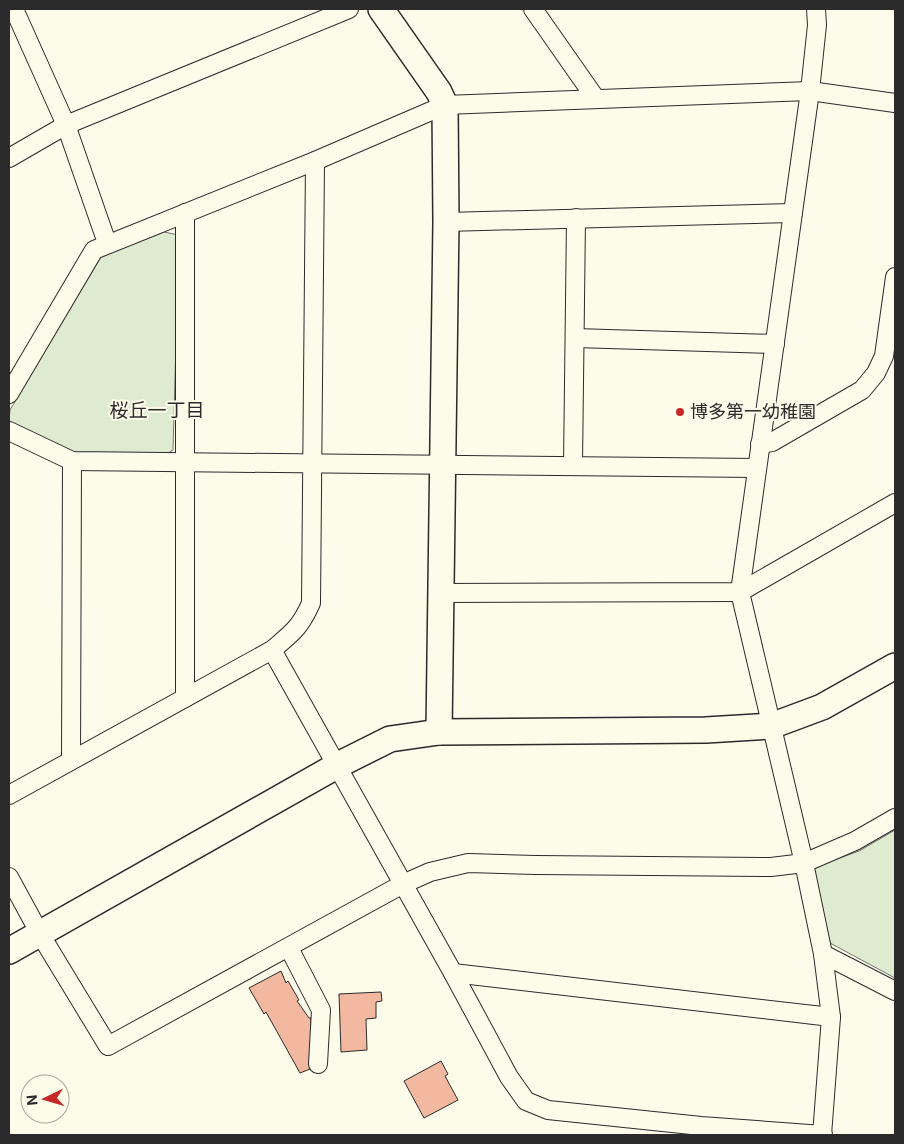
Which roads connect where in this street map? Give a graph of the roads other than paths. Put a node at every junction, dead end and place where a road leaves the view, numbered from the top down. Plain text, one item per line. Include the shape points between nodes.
1 (349, 9) edge
2 (381, 9) edge
3 (533, 9) edge
4 (816, 9) edge
5 (14, 11) edge
6 (810, 91) junction
7 (596, 99) junction
8 (895, 103) edge
9 (445, 106) junction
10 (66, 125) junction
11 (9, 158) edge
12 (315, 161) junction
13 (185, 213) junction
14 (793, 213) junction
15 (576, 218) junction
16 (446, 222) junction
17 (107, 243) junction
18 (895, 278) edge
19 (575, 338) junction
20 (775, 344) junction
21 (9, 394) edge
22 (9, 431) edge
23 (760, 444) junction
24 (72, 461) junction
25 (185, 462) junction
26 (313, 463) junction
27 (442, 465) junction
28 (573, 465) junction
29 (757, 468) junction
30 (895, 503) edge
31 (740, 592) junction
32 (440, 593) junction
33 (272, 650) junction
34 (895, 666) edge
35 (185, 698) junction
36 (771, 726) junction
37 (439, 732) junction
38 (71, 760) junction
39 (338, 766) junction
40 (9, 795) edge
41 (895, 818) edge
42 (804, 863) junction
43 (9, 877) edge
44 (403, 884) junction
45 (40, 934) junction
46 (289, 948) junction
47 (9, 950) edge
48 (823, 954) junction
49 (453, 973) junction
50 (895, 991) edge
51 (831, 1017) junction
52 (318, 1064) dead end
53 (823, 1135) edge

1 - 10 street
2 - 9 street via 439,92
3 - 7 street
4 - 6 street
5 - 10 street
6 - 7 street
6 - 8 street
6 - 14 street
7 - 9 street
9 - 12 street
9 - 16 street
10 - 11 street
10 - 17 street
12 - 13 street
12 - 26 street
13 - 17 street
13 - 25 street
14 - 15 street
14 - 20 street
15 - 16 street
15 - 19 street
16 - 27 street
17 - 21 street via 94,250
18 - 23 street via 884,356 876,373 862,390 772,442
19 - 20 street
19 - 28 street
20 - 23 street
22 - 24 street
23 - 29 street
24 - 25 street
24 - 38 street
25 - 26 street
25 - 35 street
26 - 27 street
26 - 33 street via 311,603 303,621
27 - 28 street
27 - 32 street
28 - 29 street
29 - 31 street
30 - 31 street
31 - 32 street
31 - 36 street
32 - 37 street
33 - 35 street
33 - 39 street
34 - 36 street via 822,707
35 - 38 street
36 - 37 street via 706,730
36 - 42 street
37 - 39 street via 390,739
38 - 40 street
39 - 44 street
39 - 45 street
41 - 42 street
42 - 44 street via 771,866 546,866 468,863 430,872
42 - 48 street
43 - 45 street
44 - 46 street
44 - 49 street
45 - 46 street via 108,1046
45 - 47 street
46 - 52 street via 322,1010
48 - 50 street
48 - 51 street
49 - 51 street
49 - 53 street via 509,1078 526,1101 548,1110
51 - 53 street

